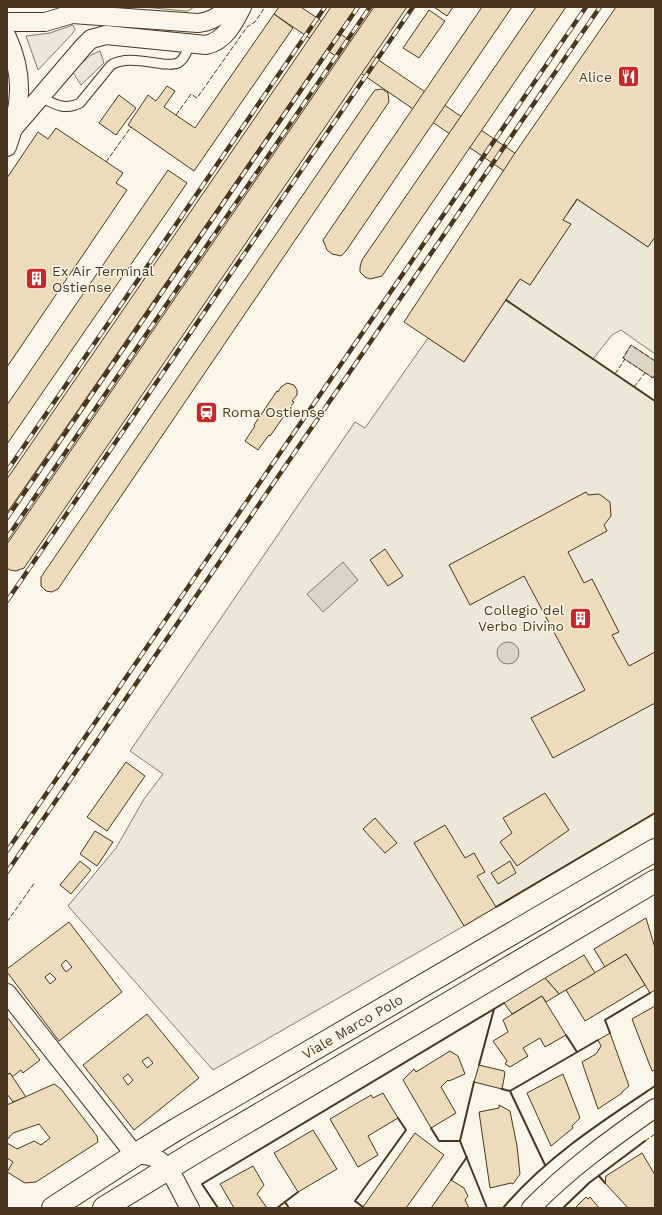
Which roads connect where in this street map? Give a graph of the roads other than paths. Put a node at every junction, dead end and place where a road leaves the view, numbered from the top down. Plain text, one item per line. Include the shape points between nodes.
1 (229, 7) edge
2 (242, 7) edge
3 (74, 11) edge
4 (7, 22) edge
5 (7, 37) edge
6 (188, 44) junction
7 (40, 97) junction
8 (10, 132) edge
9 (7, 147) edge
10 (655, 850) edge
11 (655, 881) edge
12 (7, 993) edge
13 (655, 1108) edge
14 (134, 1155) junction
15 (168, 1168) junction
16 (53, 1208) edge
17 (104, 1208) edge
18 (190, 1208) edge
19 (531, 1208) edge

1 - 3 street via 215,18 202,22
2 - 6 street via 234,23 220,39 206,45
3 - 4 street via 45,22
5 - 8 street via 16,59 19,76 17,109
6 - 7 street via 106,35 95,37 83,47
6 - 7 lane via 183,58 175,64 120,61 111,65 75,106 61,107
7 - 8 street
8 - 9 street
10 - 14 main road, Viale Marco Polo
11 - 15 main road, Viale Marco Polo
12 - 14 street
13 - 19 street via 574,1167
14 - 15 street via 145,1154 155,1157
14 - 16 main road, Viale Marco Polo
15 - 17 main road, Viale Marco Polo
15 - 18 street

